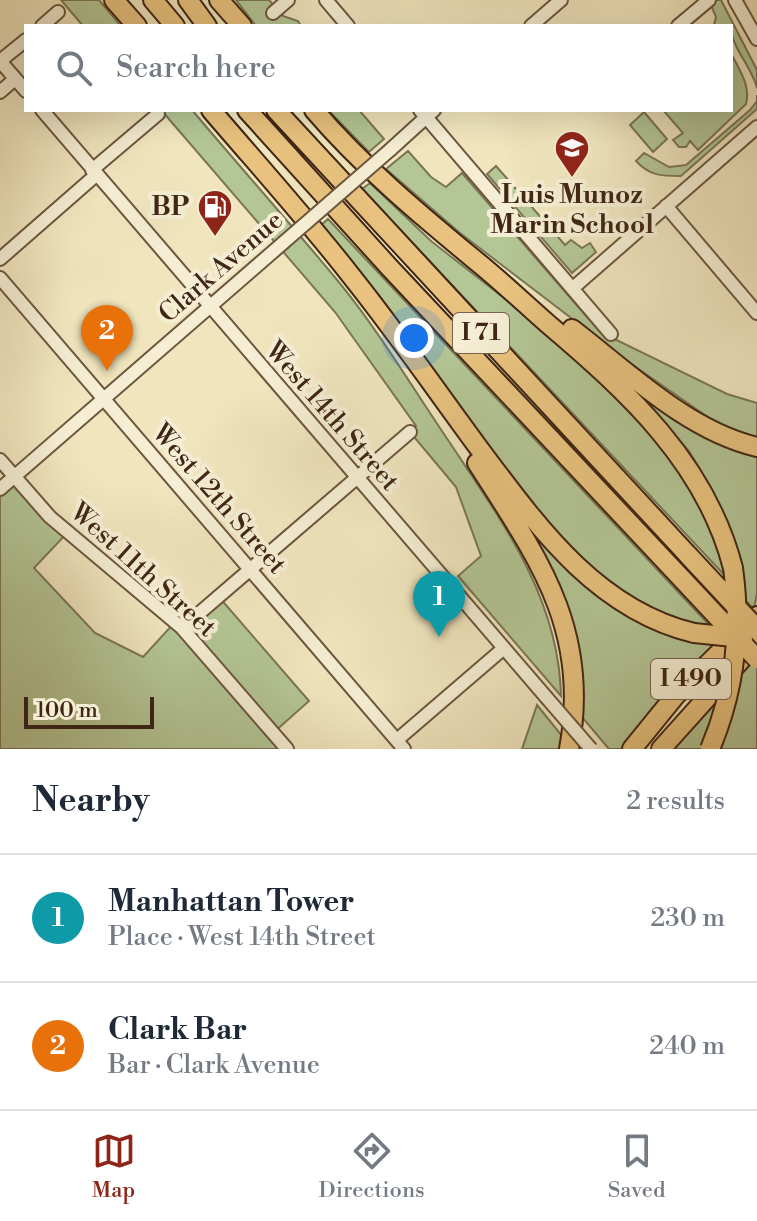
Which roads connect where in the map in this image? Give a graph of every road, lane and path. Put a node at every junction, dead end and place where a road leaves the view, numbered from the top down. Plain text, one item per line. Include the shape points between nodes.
1 (114, 0) edge
2 (123, 0) edge
3 (153, 0) edge
4 (163, 0) edge
5 (188, 0) edge
6 (219, 0) edge
7 (229, 0) edge
8 (288, 0) edge
9 (326, 0) edge
10 (561, 0) edge
11 (709, 0) edge
12 (735, 0) edge
13 (58, 12) dead end
14 (273, 13) dead end
15 (44, 24) edge
16 (135, 24) edge
17 (142, 24) edge
18 (173, 24) edge
19 (181, 24) edge
20 (206, 24) edge
21 (242, 24) edge
22 (243, 24) edge
23 (346, 24) edge
24 (533, 24) edge
25 (680, 24) edge
26 (755, 31) edge
27 (24, 42) edge
28 (0, 61) edge
29 (15, 79) junction
30 (24, 89) edge
31 (0, 92) edge
32 (44, 112) edge
33 (213, 112) edge
34 (249, 112) edge
35 (278, 112) edge
36 (316, 112) edge
37 (426, 112) edge
38 (158, 114) dead end
39 (757, 127) edge
40 (94, 172) junction
41 (666, 206) junction
42 (0, 259) edge
43 (476, 261) junction
44 (0, 278) edge
45 (573, 288) junction
46 (208, 306) junction
47 (757, 313) edge
48 (611, 334) dead end
49 (408, 351) junction
50 (103, 398) junction
51 (410, 432) dead end
52 (757, 447) edge
53 (0, 460) edge
54 (14, 477) junction
55 (357, 478) junction
56 (0, 489) edge
57 (251, 570) junction
58 (757, 616) edge
59 (182, 628) junction
60 (757, 629) edge
61 (757, 639) edge
62 (504, 648) junction
63 (757, 659) edge
64 (400, 744) edge
65 (287, 749) edge
66 (569, 749) edge
67 (591, 749) edge
68 (632, 749) edge
69 (661, 749) edge
70 (710, 749) edge

1 - 16 highway
2 - 17 highway
3 - 18 highway
4 - 19 highway
5 - 20 highway
6 - 21 highway
7 - 22 highway
8 - 14 street
9 - 23 street
10 - 24 street
11 - 25 street
12 - 26 street
13 - 15 street
27 - 28 street
28 - 29 street
29 - 30 street
29 - 31 street
32 - 40 street, West 14th Street
33 - 49 highway
34 - 63 highway, I 71, bridge
35 - 60 highway, I 71, bridge
36 - 43 highway via 378,177
37 - 45 street
37 - 46 street, Clark Avenue, bridge via 390,150
38 - 40 street
39 - 41 street
40 - 42 street
40 - 46 street, West 14th Street
41 - 45 street
41 - 47 street
43 - 52 highway via 680,412 734,442
43 - 70 highway, bridge via 595,364 656,426 709,502 733,568 737,621 732,687
44 - 50 street, West 12th Street
45 - 48 street
46 - 50 street, Clark Avenue
46 - 55 street, West 14th Street
49 - 61 highway, bridge via 528,513 579,569 633,609 667,625
49 - 66 highway via 534,553 565,622 576,692
50 - 54 street, Clark Avenue
50 - 57 street, West 12th Street
51 - 55 street
53 - 54 street, West 11th Street
54 - 56 street, Clark Avenue
54 - 59 street, West 11th Street via 50,517
55 - 57 street
55 - 62 street, West 14th Street
57 - 59 street
57 - 64 street, West 12th Street
58 - 68 highway, I 490 via 675,696
59 - 65 street, West 11th Street
61 - 69 highway, I 490
62 - 64 street
62 - 67 street, West 14th Street, bridge

